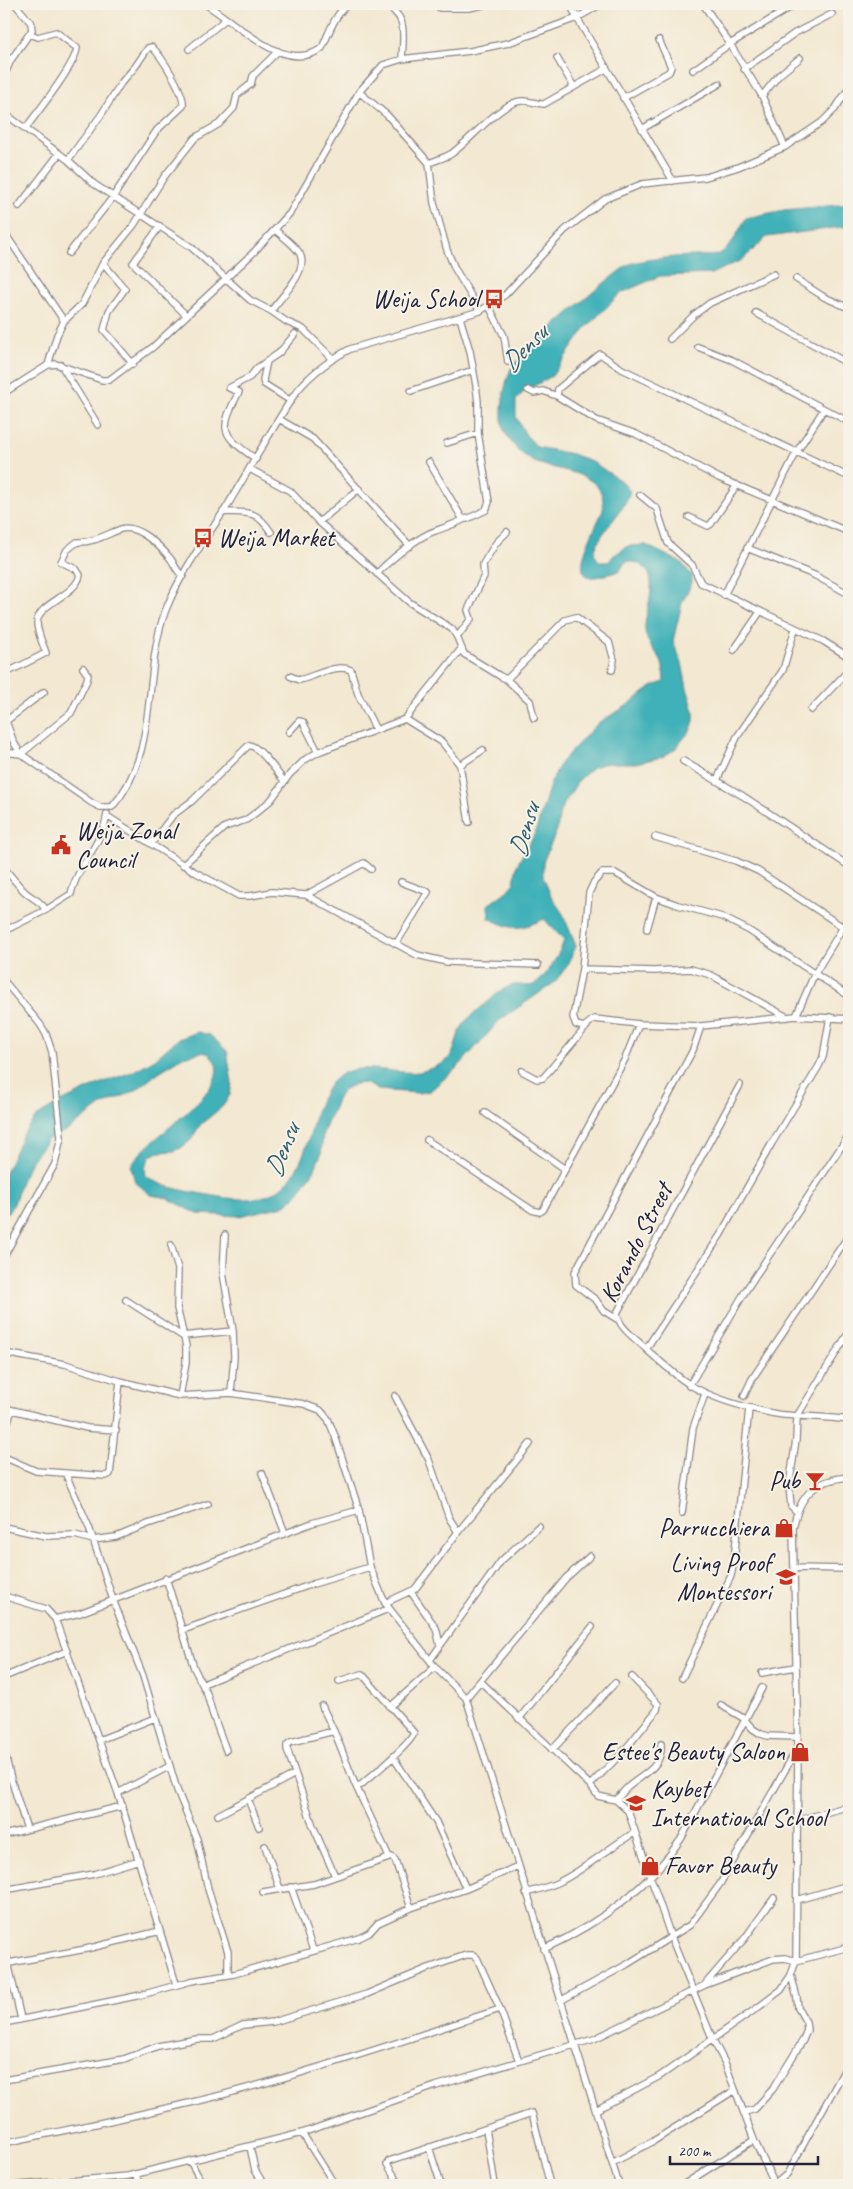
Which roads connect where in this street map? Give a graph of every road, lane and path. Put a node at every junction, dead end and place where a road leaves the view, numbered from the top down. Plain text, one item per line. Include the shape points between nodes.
1 (15, 4) edge
2 (205, 4) edge
3 (348, 4) edge
4 (381, 4) edge
5 (487, 4) edge
6 (570, 4) edge
7 (601, 4) edge
8 (703, 4) edge
9 (796, 4) edge
10 (440, 8) dead end
11 (832, 14) dead end
12 (577, 18) junction
13 (226, 20) junction
14 (30, 34) junction
15 (659, 40) dead end
16 (730, 44) junction
17 (189, 49) dead end
18 (278, 51) junction
19 (4, 55) edge
20 (556, 58) dead end
21 (800, 58) dead end
22 (402, 59) junction
23 (11, 60) junction
24 (606, 69) junction
25 (744, 69) junction
26 (693, 70) dead end
27 (4, 76) edge
28 (719, 84) dead end
29 (574, 87) junction
30 (849, 88) edge
31 (359, 92) junction
32 (762, 96) junction
33 (624, 98) junction
34 (4, 113) edge
35 (25, 129) junction
36 (642, 129) junction
37 (785, 147) junction
38 (59, 154) junction
39 (68, 160) junction
40 (429, 163) junction
41 (673, 181) junction
42 (113, 197) junction
43 (20, 206) dead end
44 (140, 215) junction
45 (160, 226) junction
46 (275, 230) junction
47 (4, 232) edge
48 (69, 253) dead end
49 (103, 263) junction
50 (774, 274) dead end
51 (225, 279) junction
52 (796, 280) dead end
53 (489, 306) junction
54 (849, 308) edge
55 (271, 311) junction
56 (480, 311) junction
57 (756, 313) dead end
58 (186, 315) junction
59 (460, 318) junction
60 (64, 321) junction
61 (295, 334) dead end
62 (670, 339) dead end
63 (698, 347) dead end
64 (333, 359) junction
65 (267, 361) junction
66 (508, 362) dead end
67 (133, 364) junction
68 (849, 364) edge
69 (48, 365) junction
70 (60, 365) junction
71 (473, 370) junction
72 (528, 390) dead end
73 (411, 391) dead end
74 (4, 393) edge
75 (556, 396) junction
76 (291, 401) junction
77 (824, 409) junction
78 (279, 419) junction
79 (849, 422) edge
80 (98, 425) dead end
81 (478, 433) junction
82 (447, 443) dead end
83 (796, 453) junction
84 (256, 459) junction
85 (429, 462) dead end
86 (250, 470) junction
87 (849, 477) edge
88 (737, 485) junction
89 (359, 489) junction
90 (640, 495) dead end
91 (772, 500) junction
92 (223, 512) junction
93 (690, 517) dead end
94 (465, 519) junction
95 (319, 522) junction
96 (271, 532) dead end
97 (507, 532) dead end
98 (849, 532) edge
99 (410, 546) junction
100 (747, 548) junction
101 (377, 574) junction
102 (183, 576) junction
103 (724, 594) junction
104 (849, 594) edge
105 (760, 612) junction
106 (795, 628) junction
107 (457, 636) junction
108 (4, 646) edge
109 (461, 649) junction
110 (734, 650) dead end
111 (849, 657) edge
112 (83, 668) dead end
113 (612, 670) dead end
114 (849, 670) edge
115 (6, 673) edge
116 (290, 676) dead end
117 (506, 679) junction
118 (44, 692) dead end
119 (811, 710) dead end
120 (5, 718) edge
121 (534, 718) dead end
122 (404, 719) junction
123 (376, 730) junction
124 (288, 732) dead end
125 (483, 750) dead end
126 (4, 752) edge
127 (318, 752) junction
128 (21, 754) junction
129 (683, 762) dead end
130 (460, 765) junction
131 (717, 780) junction
132 (284, 781) junction
133 (105, 807) junction
134 (107, 816) junction
135 (469, 822) dead end
136 (655, 837) dead end
137 (151, 844) junction
138 (183, 865) junction
139 (849, 866) edge
140 (4, 868) edge
141 (371, 869) dead end
142 (401, 882) dead end
143 (306, 894) junction
144 (656, 897) junction
145 (46, 910) junction
146 (849, 917) edge
147 (843, 927) junction
148 (647, 929) dead end
149 (4, 931) edge
150 (849, 931) edge
151 (396, 944) junction
152 (538, 965) dead end
153 (582, 969) junction
154 (814, 975) junction
155 (4, 981) edge
156 (849, 996) edge
157 (796, 1016) junction
158 (787, 1017) junction
159 (830, 1017) junction
160 (594, 1019) junction
161 (849, 1019) edge
162 (639, 1024) junction
163 (701, 1026) junction
164 (522, 1071) dead end
165 (740, 1085) dead end
166 (485, 1113) dead end
167 (849, 1135) edge
168 (427, 1140) dead end
169 (565, 1169) junction
170 (225, 1235) dead end
171 (849, 1235) edge
172 (171, 1245) dead end
173 (4, 1256) edge
174 (126, 1300) dead end
175 (618, 1319) junction
176 (233, 1331) junction
177 (849, 1332) edge
178 (182, 1336) junction
179 (646, 1349) junction
180 (4, 1353) edge
181 (120, 1381) junction
182 (689, 1386) junction
183 (231, 1393) junction
184 (705, 1394) junction
185 (180, 1396) junction
186 (395, 1396) dead end
187 (744, 1396) dead end
188 (4, 1408) edge
189 (749, 1408) junction
190 (12, 1410) junction
191 (797, 1416) junction
192 (849, 1420) edge
193 (116, 1430) junction
194 (4, 1432) edge
195 (530, 1444) dead end
196 (4, 1457) edge
197 (262, 1472) dead end
198 (66, 1475) junction
199 (849, 1477) edge
200 (208, 1504) dead end
201 (359, 1510) junction
202 (797, 1512) junction
203 (682, 1513) dead end
204 (539, 1526) dead end
205 (4, 1527) edge
206 (458, 1532) junction
207 (285, 1533) junction
208 (93, 1540) junction
209 (590, 1556) dead end
210 (370, 1566) junction
211 (794, 1568) junction
212 (849, 1569) edge
213 (166, 1578) junction
214 (411, 1592) junction
215 (4, 1596) edge
216 (113, 1600) junction
217 (386, 1606) junction
218 (55, 1618) junction
219 (592, 1627) dead end
220 (183, 1630) junction
221 (440, 1645) junction
222 (67, 1651) junction
223 (430, 1660) junction
224 (435, 1667) junction
225 (795, 1667) junction
226 (762, 1673) dead end
227 (4, 1677) edge
228 (632, 1677) dead end
229 (682, 1678) dead end
230 (339, 1681) dead end
231 (481, 1682) junction
232 (615, 1683) dead end
233 (203, 1684) junction
234 (762, 1688) dead end
235 (466, 1698) junction
236 (720, 1705) dead end
237 (322, 1706) dead end
238 (390, 1707) junction
239 (155, 1718) junction
240 (519, 1719) junction
241 (745, 1720) junction
242 (334, 1731) junction
243 (796, 1737) junction
244 (99, 1740) junction
245 (661, 1744) dead end
246 (798, 1748) junction
247 (226, 1750) dead end
248 (552, 1750) junction
249 (4, 1751) edge
250 (393, 1757) junction
251 (170, 1766) junction
252 (295, 1774) junction
253 (590, 1785) junction
254 (357, 1786) junction
255 (118, 1793) junction
256 (248, 1800) junction
257 (616, 1800) junction
258 (123, 1806) junction
259 (849, 1806) edge
260 (218, 1814) dead end
261 (796, 1821) junction
262 (259, 1828) dead end
263 (28, 1829) junction
264 (634, 1833) junction
265 (4, 1835) edge
266 (265, 1846) dead end
267 (389, 1857) junction
268 (139, 1860) junction
269 (518, 1866) junction
270 (336, 1876) junction
271 (651, 1877) junction
272 (849, 1885) edge
273 (292, 1887) junction
274 (280, 1889) junction
275 (466, 1889) junction
276 (4, 1890) edge
277 (263, 1892) dead end
278 (526, 1893) junction
279 (774, 1898) dead end
280 (798, 1900) junction
281 (411, 1908) junction
282 (160, 1931) junction
283 (671, 1937) junction
284 (4, 1945) edge
285 (849, 1947) edge
286 (544, 1949) junction
287 (313, 1950) junction
288 (796, 1961) junction
289 (9, 1963) junction
290 (228, 1975) junction
291 (791, 1975) junction
292 (176, 1984) junction
293 (705, 1985) junction
294 (694, 1991) junction
295 (560, 2001) junction
296 (500, 2009) junction
297 (21, 2019) junction
298 (4, 2023) edge
299 (713, 2040) junction
300 (573, 2045) junction
301 (519, 2061) junction
302 (849, 2062) edge
303 (4, 2080) edge
304 (735, 2090) junction
305 (596, 2110) junction
306 (745, 2112) junction
307 (486, 2129) junction
308 (302, 2133) junction
309 (754, 2140) junction
310 (4, 2143) edge
311 (250, 2147) junction
312 (429, 2147) junction
313 (190, 2161) junction
314 (612, 2163) junction
315 (849, 2166) edge
316 (135, 2174) junction
317 (75, 2183) edge
318 (19, 2185) edge
319 (140, 2185) edge
320 (203, 2185) edge
321 (264, 2185) edge
322 (335, 2185) edge
323 (400, 2185) edge
324 (441, 2185) edge
325 (495, 2185) edge
326 (550, 2185) edge
327 (619, 2185) edge
328 (683, 2185) edge
329 (774, 2185) edge
330 (849, 2185) edge

1 - 14 street via 31,22
2 - 13 street
3 - 18 street via 316,53 308,56
4 - 22 street via 400,16 403,24
5 - 10 street
6 - 12 street
7 - 12 street
8 - 16 street
9 - 16 street
11 - 25 street via 795,33
12 - 22 street via 508,43
12 - 24 street
13 - 17 street
13 - 18 street via 258,42
14 - 23 street
14 - 35 street via 38,36 56,32 77,51
15 - 33 street via 671,67 669,72
16 - 25 street
16 - 26 street
18 - 44 street via 253,76 251,84 237,95 234,108 219,124 195,138 164,177
19 - 23 street
20 - 29 street
21 - 32 street via 779,75
22 - 31 street via 384,65
23 - 27 street
24 - 29 street
24 - 33 street
25 - 32 street
28 - 36 street
29 - 40 street via 544,104 520,100 508,106 450,154
30 - 37 street via 822,122
31 - 40 street via 387,115
31 - 46 street via 290,213
32 - 37 street
33 - 36 street
34 - 35 street
35 - 38 street
36 - 41 street
37 - 41 street via 706,178
38 - 39 street
38 - 43 street
39 - 42 street
39 - 42 street via 121,83 152,47 164,60 183,106 157,130
40 - 56 street via 434,203 447,250
41 - 53 street via 642,184 605,199 572,223 512,288
42 - 44 street
42 - 48 street
44 - 45 street
44 - 49 street
45 - 51 street via 191,247
45 - 58 street via 133,263
46 - 51 street
46 - 55 street via 301,255 302,261 297,278
47 - 60 street
49 - 60 street via 89,293
49 - 67 street via 125,289 109,311 104,330
50 - 62 street via 710,303
51 - 55 street via 250,300
51 - 58 street
52 - 54 street
53 - 56 street
53 - 66 street via 504,336
55 - 64 street via 303,329
56 - 59 street
57 - 68 street
58 - 67 street
59 - 64 street via 358,346
59 - 71 street
60 - 69 street
61 - 65 street via 279,353
63 - 77 street via 732,360
64 - 76 street via 309,378
65 - 76 street via 264,384
65 - 84 street via 250,378 230,388 239,392 225,419 232,442
67 - 70 street via 106,381
69 - 70 street
69 - 74 street
70 - 80 street
71 - 73 street
71 - 81 street
72 - 75 street
75 - 83 street via 558,389 600,354 622,369
75 - 88 street via 596,420 631,432
76 - 78 street
77 - 79 street
77 - 83 street
78 - 84 street
78 - 89 street via 313,439
81 - 82 street
81 - 94 street via 489,506
83 - 87 street
83 - 91 street
84 - 86 street
85 - 94 street
86 - 92 street
86 - 95 street via 290,491
88 - 91 street
88 - 93 street via 711,524 708,526
89 - 95 street
89 - 99 street
90 - 103 street via 657,510 668,543 692,565 698,580
91 - 98 street
91 - 100 street
92 - 96 street via 258,516
92 - 102 street
94 - 99 street via 434,531
95 - 101 street
97 - 107 street via 483,564 484,576 468,610 471,619
99 - 101 street
100 - 103 street
100 - 104 street via 814,575
101 - 107 street
102 - 115 street via 159,547 134,529 125,528 90,543 77,542 67,550 61,562 76,569 79,581 40,612 37,622 46,653
102 - 133 street via 161,626 146,728 136,768 116,802 112,807
103 - 105 street
105 - 106 street
105 - 110 street
106 - 111 street
106 - 131 street via 783,670 737,737
107 - 109 street
108 - 115 street
109 - 117 street via 469,658
109 - 122 street
112 - 128 street via 88,675 87,680 71,713
113 - 117 street via 614,660 609,642 576,617 565,620
114 - 119 street
116 - 123 street via 298,680 332,670 351,670 360,699
117 - 121 street via 530,702
118 - 120 street
120 - 128 street
122 - 123 street
122 - 130 street via 442,742
123 - 127 street
124 - 127 street via 299,721 303,722
125 - 130 street
126 - 128 street
127 - 132 street
128 - 133 street via 85,798
129 - 131 street
130 - 135 street
131 - 139 street
132 - 137 street via 249,745 173,816
132 - 138 street via 271,800 258,811 246,820 225,827
133 - 134 street
134 - 137 street
134 - 145 street via 74,881 71,894
136 - 147 street via 736,860
137 - 138 street
138 - 143 street via 239,896 272,892
140 - 145 street via 11,879 43,904
141 - 143 street via 364,863
142 - 151 street via 428,892
143 - 151 street
144 - 148 street
144 - 153 street via 615,873 602,873 597,877 590,893
144 - 154 street via 722,917 748,930
145 - 149 street
146 - 147 street
147 - 150 street
147 - 154 street
151 - 152 street via 417,955 447,962
153 - 158 street via 654,971 692,968
153 - 160 street via 573,1017 576,1025 584,1027
154 - 156 street
154 - 157 street
155 - 173 street via 46,1034 52,1052 61,1137 55,1164
157 - 158 street
157 - 159 street
158 - 163 street
159 - 161 street
159 - 179 street via 819,1066 721,1234
160 - 162 street
160 - 164 street via 543,1078 536,1079
162 - 163 street
162 - 169 street via 624,1059
163 - 175 street via 693,1050 575,1272 576,1285 596,1300 604,1311
165 - 175 street, Korando Street via 638,1271 619,1308
166 - 169 street
167 - 182 street via 746,1290
168 - 169 street via 538,1213 543,1210
170 - 176 street via 223,1273
171 - 187 street via 752,1379
172 - 178 street via 178,1269 177,1308
174 - 178 street
175 - 179 street, Korando Street
176 - 178 street
176 - 183 street
177 - 191 street
178 - 185 street via 186,1363
179 - 182 street, Korando Street
180 - 181 street via 65,1364
181 - 185 street
181 - 193 street
182 - 184 street, Korando Street
183 - 185 street
183 - 201 street via 304,1404 320,1410 335,1436
184 - 189 street, Korando Street
184 - 203 street via 693,1428
186 - 206 street via 429,1460 449,1518
188 - 190 street
189 - 191 street, Korando Street
189 - 229 street via 731,1576
190 - 193 street via 88,1428
190 - 194 street
191 - 192 street, Korando Street
191 - 202 street via 789,1486 791,1506
193 - 198 street via 110,1474
195 - 206 street
196 - 198 street via 36,1471
197 - 207 street
198 - 208 street
199 - 202 street via 819,1484 803,1498
200 - 208 street via 116,1537
201 - 207 street
201 - 210 street
202 - 211 street via 793,1528
204 - 221 street via 501,1561
205 - 208 street via 46,1536 75,1535
206 - 214 street
207 - 213 street
208 - 216 street
209 - 231 street via 514,1637
210 - 217 street
210 - 220 street
211 - 212 street
211 - 225 street
213 - 216 street
213 - 220 street
214 - 217 street
214 - 221 street via 436,1628
215 - 218 street via 46,1609
216 - 218 street via 80,1613
216 - 239 street via 143,1676
217 - 223 street
217 - 233 street
218 - 222 street
219 - 240 street
220 - 233 street via 194,1668
221 - 223 street
222 - 227 street
222 - 244 street
223 - 224 street
224 - 235 street
224 - 238 street
225 - 226 street
225 - 243 street
228 - 253 street via 658,1704 657,1710 623,1752
230 - 238 street via 362,1674
231 - 235 street
231 - 240 street
232 - 248 street
233 - 247 street
234 - 241 street
235 - 269 street
236 - 241 street
237 - 242 street
238 - 250 street via 414,1733
239 - 244 street
239 - 251 street
240 - 248 street
241 - 243 street via 753,1729 768,1736
241 - 271 street via 681,1839 668,1860
242 - 252 street via 287,1745
242 - 254 street
243 - 246 street
244 - 255 street
245 - 257 street via 660,1758
246 - 261 street
246 - 283 street via 720,1884 690,1925
248 - 253 street
249 - 263 street
250 - 254 street
250 - 275 street via 436,1822
251 - 255 street
251 - 290 street via 176,1790 197,1839 208,1889 228,1952
252 - 256 street
252 - 270 street via 313,1826
253 - 257 street via 598,1796
254 - 267 street
255 - 258 street
256 - 260 street
256 - 262 street
257 - 264 street via 628,1811
258 - 263 street
258 - 268 street
259 - 261 street
261 - 280 street
263 - 265 street
264 - 271 street
264 - 278 street via 569,1877
266 - 274 street
267 - 270 street
267 - 281 street via 395,1860
268 - 276 street via 94,1874
268 - 282 street
269 - 275 street
269 - 278 street
270 - 273 street
271 - 283 street
271 - 286 street via 610,1912
272 - 280 street
273 - 274 street
273 - 287 street
274 - 277 street
275 - 281 street
278 - 286 street
279 - 293 street
280 - 288 street
281 - 287 street via 378,1924 359,1938
282 - 289 street
282 - 292 street
283 - 294 street
283 - 295 street
284 - 289 street
285 - 288 street
286 - 295 street
287 - 290 street
288 - 291 street
288 - 293 street via 773,1959
289 - 297 street
290 - 292 street
291 - 299 street via 780,1990
291 - 306 street via 807,2030 773,2089 755,2109
292 - 297 street via 141,1995
293 - 294 street
294 - 299 street
294 - 300 street via 594,2039
295 - 300 street
296 - 301 street
296 - 303 street via 477,1958 466,1954 367,1994 273,2022 242,2025 213,2039 158,2046 124,2059
296 - 310 street via 337,2063 218,2096 122,2120
297 - 298 street
299 - 304 street
299 - 305 street via 660,2076
300 - 301 street
300 - 305 street
301 - 308 street
302 - 329 street via 787,2174
304 - 306 street
304 - 314 street
305 - 314 street
306 - 309 street
307 - 312 street
307 - 325 street
307 - 326 street via 532,2113
308 - 311 street
308 - 322 street
309 - 328 street
309 - 329 street
311 - 313 street
311 - 321 street via 255,2170
312 - 323 street via 394,2158 387,2164
312 - 324 street
313 - 316 street
313 - 320 street
314 - 327 street
315 - 330 street via 846,2171
316 - 317 street
316 - 319 street
317 - 318 street

